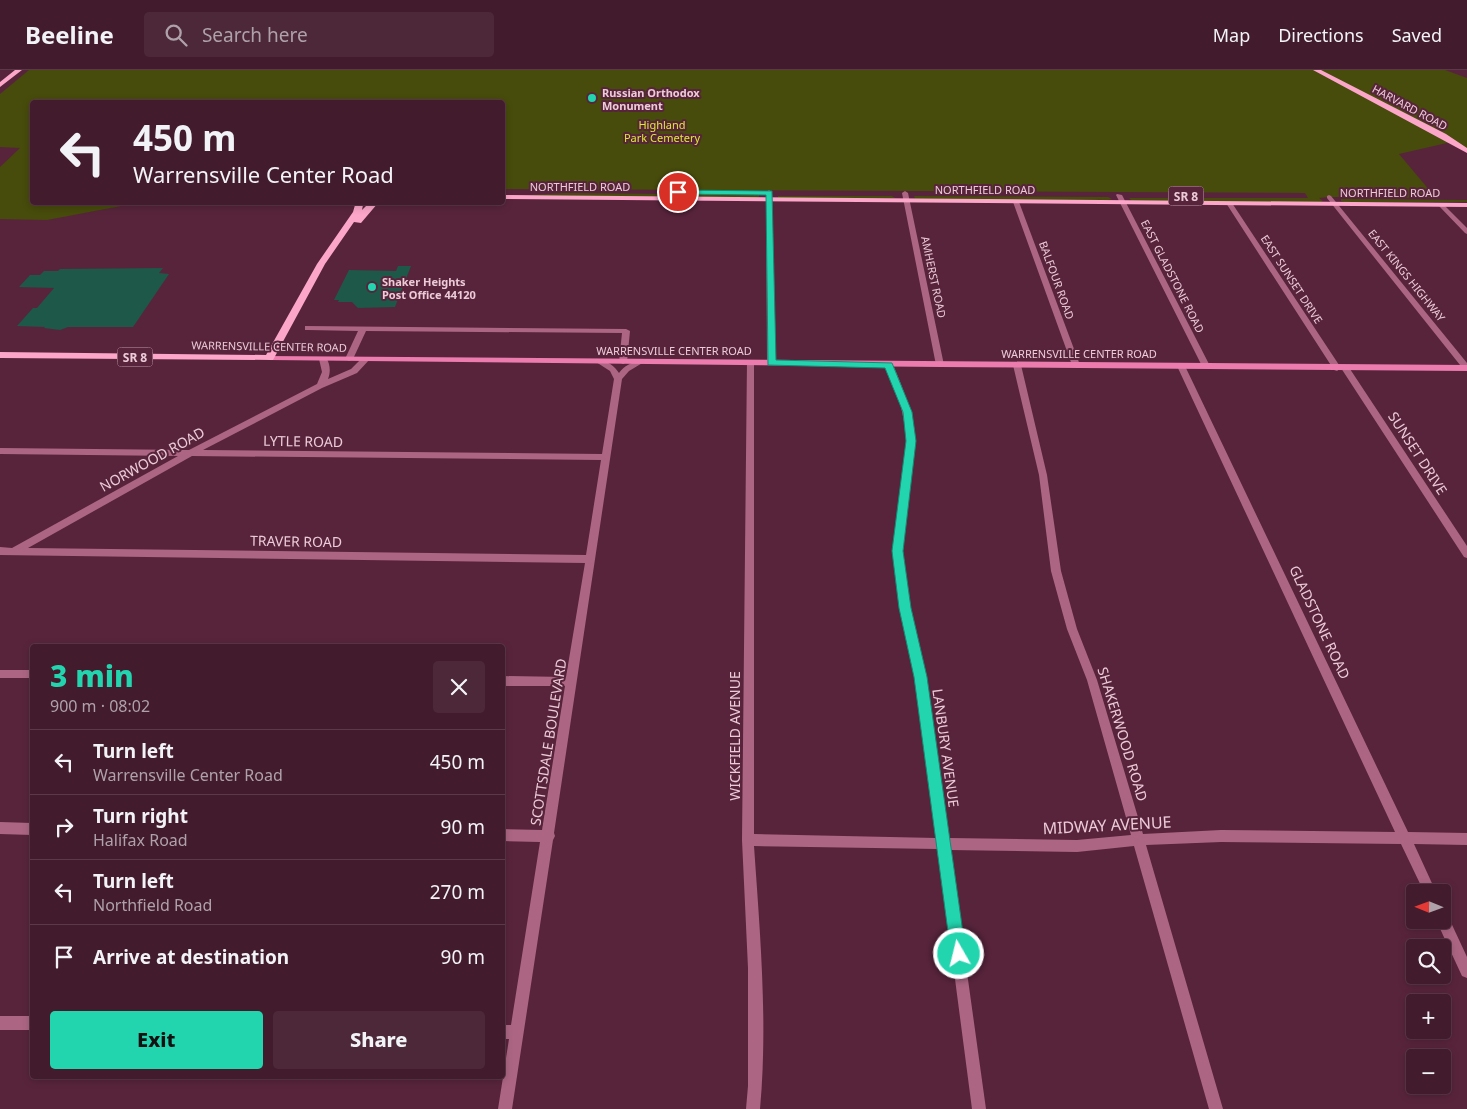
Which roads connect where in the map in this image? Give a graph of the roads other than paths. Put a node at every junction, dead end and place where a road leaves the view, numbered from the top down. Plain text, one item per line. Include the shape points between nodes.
1 (19, 70) edge
2 (1316, 70) edge
3 (0, 86) edge
4 (1467, 151) edge
5 (505, 192) edge
6 (770, 196) junction
7 (505, 197) edge
8 (906, 197) junction
9 (1329, 197) junction
10 (1467, 198) edge
11 (1121, 199) junction
12 (1016, 202) junction
13 (1229, 203) junction
14 (1335, 204) junction
15 (358, 205) edge
16 (372, 205) edge
17 (1441, 205) junction
18 (1467, 205) edge
19 (1467, 232) edge
20 (330, 250) junction
21 (308, 328) dead end
22 (363, 328) junction
23 (0, 356) edge
24 (269, 358) junction
25 (323, 358) junction
26 (349, 359) junction
27 (366, 359) junction
28 (600, 362) junction
29 (623, 362) junction
30 (640, 362) junction
31 (750, 363) junction
32 (771, 363) junction
33 (889, 365) junction
34 (940, 365) junction
35 (1017, 365) junction
36 (1076, 365) junction
37 (1181, 366) junction
38 (1206, 366) junction
39 (1341, 368) junction
40 (1467, 368) edge
41 (618, 379) junction
42 (319, 386) junction
43 (0, 451) edge
44 (190, 453) junction
45 (606, 457) junction
46 (0, 551) edge
47 (12, 552) junction
48 (1467, 554) edge
49 (0, 558) edge
50 (591, 559) junction
51 (0, 674) edge
52 (30, 674) edge
53 (505, 681) edge
54 (572, 682) junction
55 (0, 828) edge
56 (30, 828) edge
57 (505, 835) edge
58 (549, 836) junction
59 (1405, 839) junction
60 (1467, 839) edge
61 (748, 840) junction
62 (1138, 840) junction
63 (944, 844) junction
64 (1426, 884) edge
65 (1447, 929) edge
66 (1467, 971) edge
67 (0, 1023) edge
68 (30, 1023) edge
69 (510, 1032) edge
70 (506, 1109) edge
71 (753, 1109) edge
72 (979, 1109) edge
73 (1216, 1109) edge

1 - 3 main road
2 - 4 main road, HARVARD ROAD
5 - 6 main road, NORTHFIELD ROAD / SR 8
6 - 7 main road, NORTHFIELD ROAD / SR 8
6 - 8 main road, NORTHFIELD ROAD / SR 8
6 - 32 street
8 - 11 main road, NORTHFIELD ROAD / SR 8
8 - 12 main road, NORTHFIELD ROAD / SR 8
8 - 34 street, AMHERST ROAD
9 - 10 main road, NORTHFIELD ROAD / SR 8
9 - 11 main road, NORTHFIELD ROAD / SR 8
9 - 14 street, EAST KINGS HIGHWAY
11 - 12 main road, NORTHFIELD ROAD / SR 8
11 - 13 main road, NORTHFIELD ROAD / SR 8
11 - 38 street, EAST GLADSTONE ROAD
12 - 36 street, BALFOUR ROAD
13 - 14 main road, NORTHFIELD ROAD / SR 8
13 - 39 street, EAST SUNSET DRIVE
14 - 17 main road, NORTHFIELD ROAD / SR 8
14 - 40 street, EAST KINGS HIGHWAY
15 - 20 main road via 357,212
16 - 20 main road
17 - 18 main road, NORTHFIELD ROAD / SR 8
17 - 19 street
20 - 24 main road
21 - 22 street, WARRENSVILLE CENTER ROAD
22 - 26 street
22 - 29 street, WARRENSVILLE CENTER ROAD via 626,331
23 - 24 main road, WARRENSVILLE CENTER ROAD / SR 8
24 - 25 main road, WARRENSVILLE CENTER ROAD
25 - 26 main road, WARRENSVILLE CENTER ROAD
25 - 42 street via 327,372
26 - 27 main road, WARRENSVILLE CENTER ROAD
27 - 28 main road, WARRENSVILLE CENTER ROAD
27 - 42 street, NORWOOD ROAD via 354,371
28 - 29 main road, WARRENSVILLE CENTER ROAD
28 - 41 street via 613,369
29 - 30 main road, WARRENSVILLE CENTER ROAD
30 - 31 main road, WARRENSVILLE CENTER ROAD
30 - 41 street via 626,369
31 - 32 main road, WARRENSVILLE CENTER ROAD
31 - 61 street, WICKFIELD AVENUE
32 - 33 main road, WARRENSVILLE CENTER ROAD
33 - 34 main road, WARRENSVILLE CENTER ROAD
33 - 63 street, LANBURY AVENUE via 910,424 911,441 898,551 905,608 921,677
34 - 35 main road, WARRENSVILLE CENTER ROAD
35 - 36 main road, WARRENSVILLE CENTER ROAD
35 - 62 street, SHAKERWOOD ROAD via 1043,475 1056,571 1072,628 1092,680
36 - 37 main road, WARRENSVILLE CENTER ROAD
37 - 38 main road, WARRENSVILLE CENTER ROAD
37 - 59 street, GLADSTONE ROAD
38 - 39 main road, WARRENSVILLE CENTER ROAD
39 - 40 main road, WARRENSVILLE CENTER ROAD
39 - 48 street, SUNSET DRIVE
41 - 45 street, SCOTTSDALE BOULEVARD
42 - 44 street, NORWOOD ROAD
43 - 44 street, LYTLE ROAD
44 - 45 street, LYTLE ROAD
44 - 47 street, NORWOOD ROAD
45 - 50 street, SCOTTSDALE BOULEVARD
46 - 47 street, TRAVER ROAD
47 - 49 street, NORWOOD ROAD
47 - 50 street, TRAVER ROAD
50 - 54 street, SCOTTSDALE BOULEVARD
51 - 52 street
53 - 54 street
54 - 58 street, SCOTTSDALE BOULEVARD
55 - 56 street
57 - 58 street
58 - 69 street, SCOTTSDALE BOULEVARD
59 - 60 street, MIDWAY AVENUE
59 - 62 street, MIDWAY AVENUE via 1221,836
59 - 64 street, GLADSTONE ROAD
61 - 63 street, MIDWAY AVENUE
61 - 71 street, WICKFIELD AVENUE via 755,968
62 - 63 street, MIDWAY AVENUE via 1077,846
62 - 73 street, SHAKERWOOD ROAD
63 - 72 street, LANBURY AVENUE
65 - 66 street
67 - 68 street
69 - 70 street, SCOTTSDALE BOULEVARD

